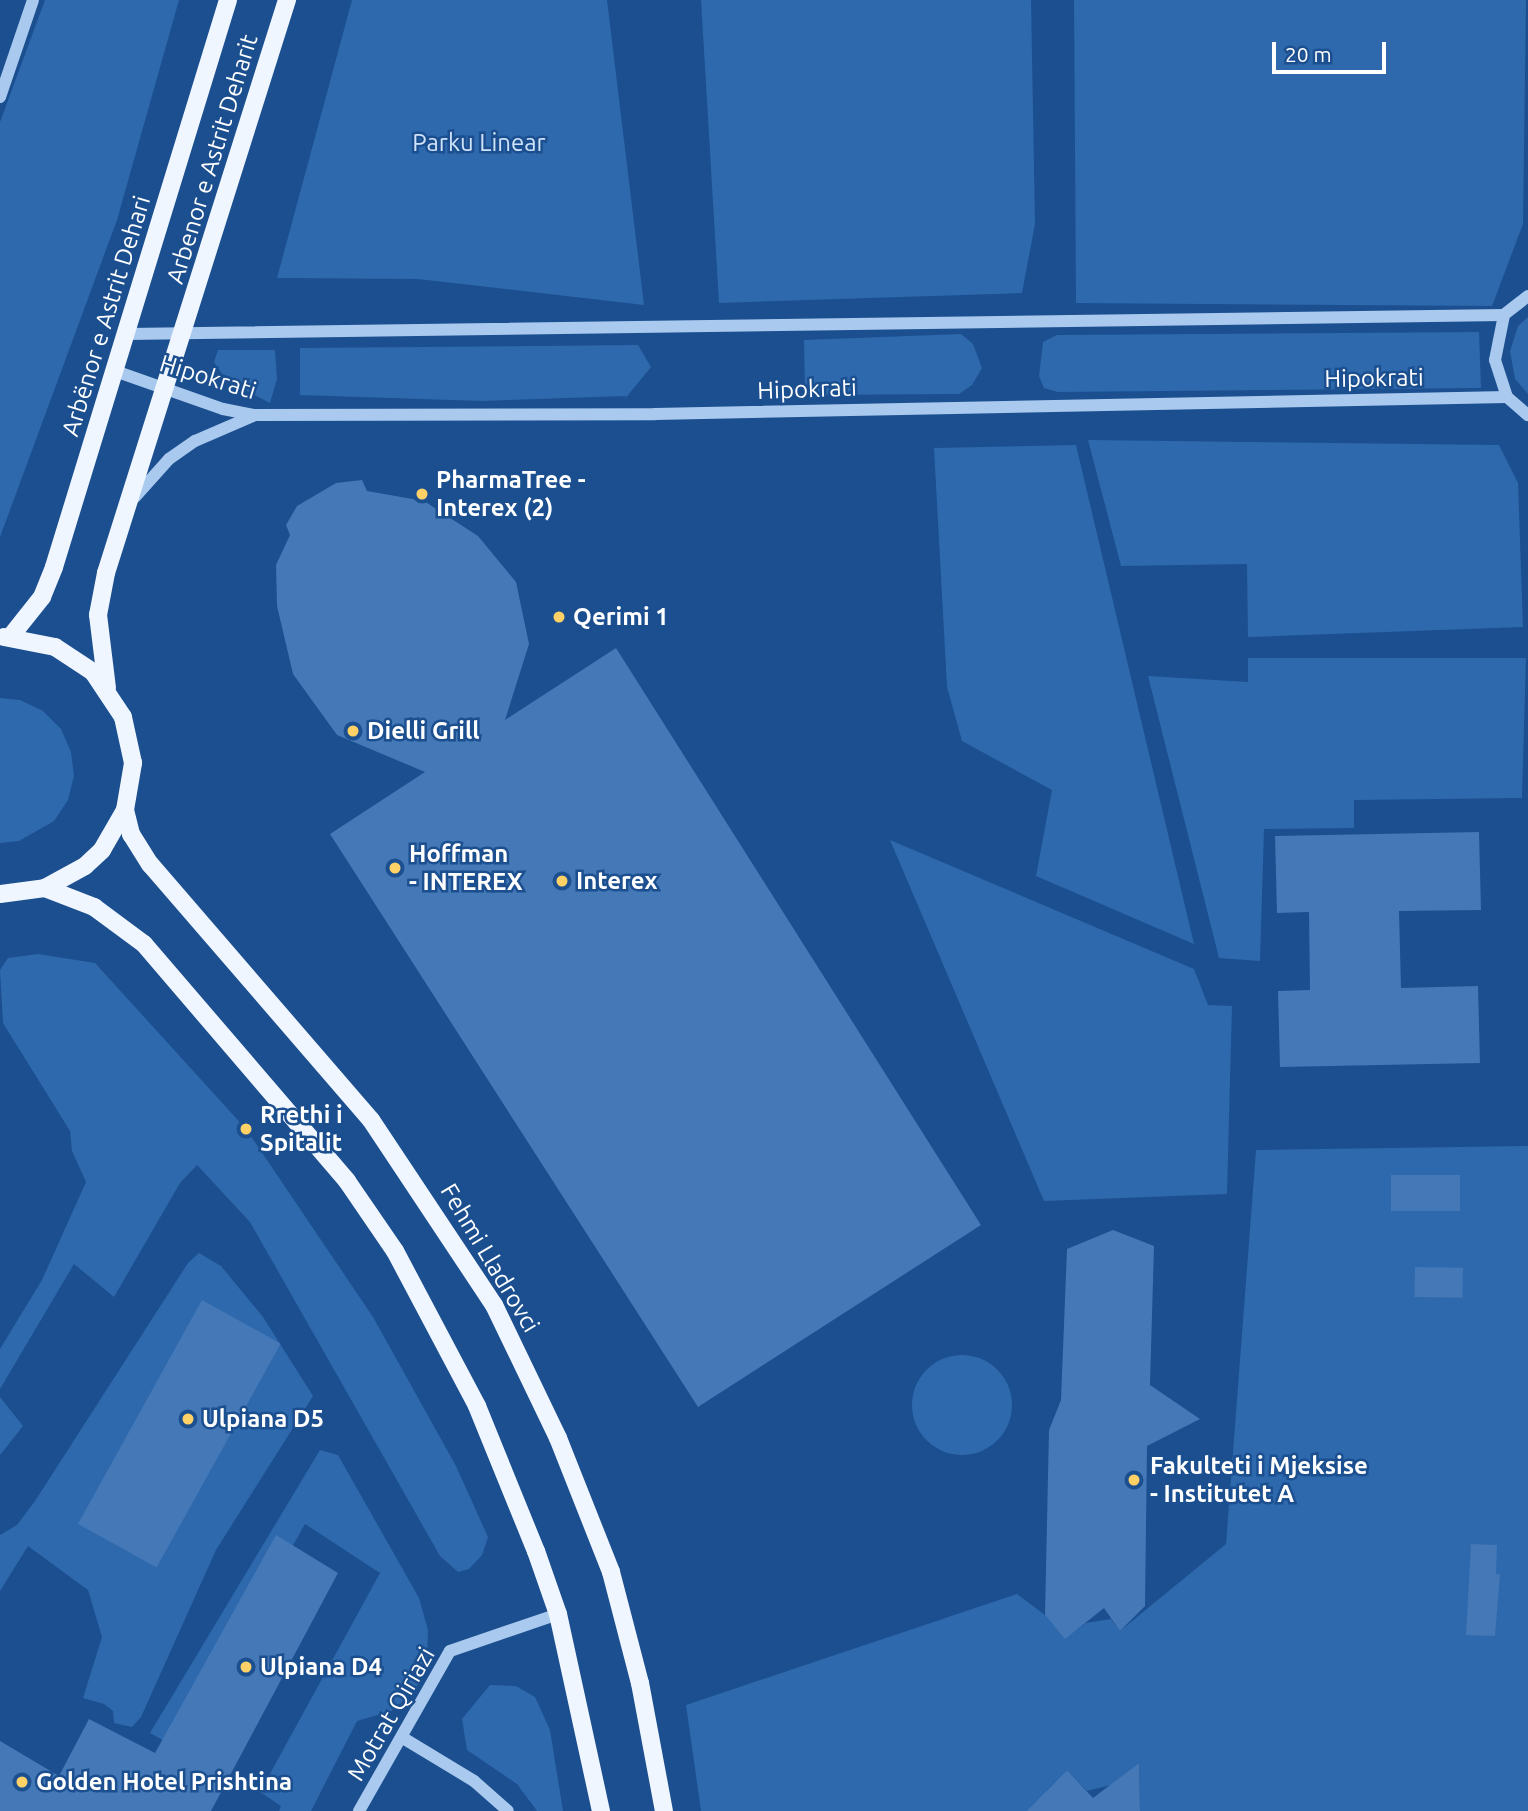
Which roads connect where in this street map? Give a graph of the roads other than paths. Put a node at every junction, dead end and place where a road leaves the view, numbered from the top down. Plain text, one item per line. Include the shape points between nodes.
1 (33, 0) edge
2 (228, 0) edge
3 (287, 0) edge
4 (0, 97) edge
5 (1528, 296) edge
6 (1504, 315) junction
7 (183, 333) junction
8 (127, 334) junction
9 (115, 371) junction
10 (165, 387) junction
11 (1507, 397) junction
12 (254, 415) junction
13 (1528, 415) edge
14 (122, 519) junction
15 (6, 637) edge
16 (107, 688) junction
17 (125, 810) junction
18 (46, 888) junction
19 (0, 894) edge
20 (558, 1614) junction
21 (403, 1738) junction
22 (359, 1811) edge
23 (508, 1811) edge
24 (601, 1811) edge
25 (664, 1811) edge

1 - 4 street
2 - 8 main road, Arbënor e Astrit Dehari
3 - 7 main road, Arbenor e Astrit Deharit
5 - 6 street
6 - 7 street, Hipokrati
6 - 11 street via 1495,360
7 - 8 street, Hipokrati
7 - 10 main road
8 - 9 main road, Arbënor e Astrit Dehari
9 - 10 street, Hipokrati
9 - 15 main road, Arbënor e Astrit Dehari via 42,597
10 - 12 street, Hipokrati via 223,410
10 - 14 main road
11 - 12 street, Hipokrati via 655,414
11 - 13 street
12 - 14 street via 195,440 169,459 144,484
14 - 16 main road via 98,615
15 - 16 main road via 55,647 93,671
16 - 17 main road via 132,747 132,779
17 - 18 main road via 102,850 76,872
17 - 25 main road, Fehmi Lladrovci via 131,834 150,863 371,1120 494,1305 558,1438 615,1584 640,1683
18 - 19 main road
18 - 20 main road via 94,907 144,944 347,1181 395,1251 477,1406
20 - 21 street, Motrat Qiriazi via 464,1643 441,1664
20 - 24 main road
21 - 22 street, Motrat Qiriazi
21 - 23 street via 474,1781

